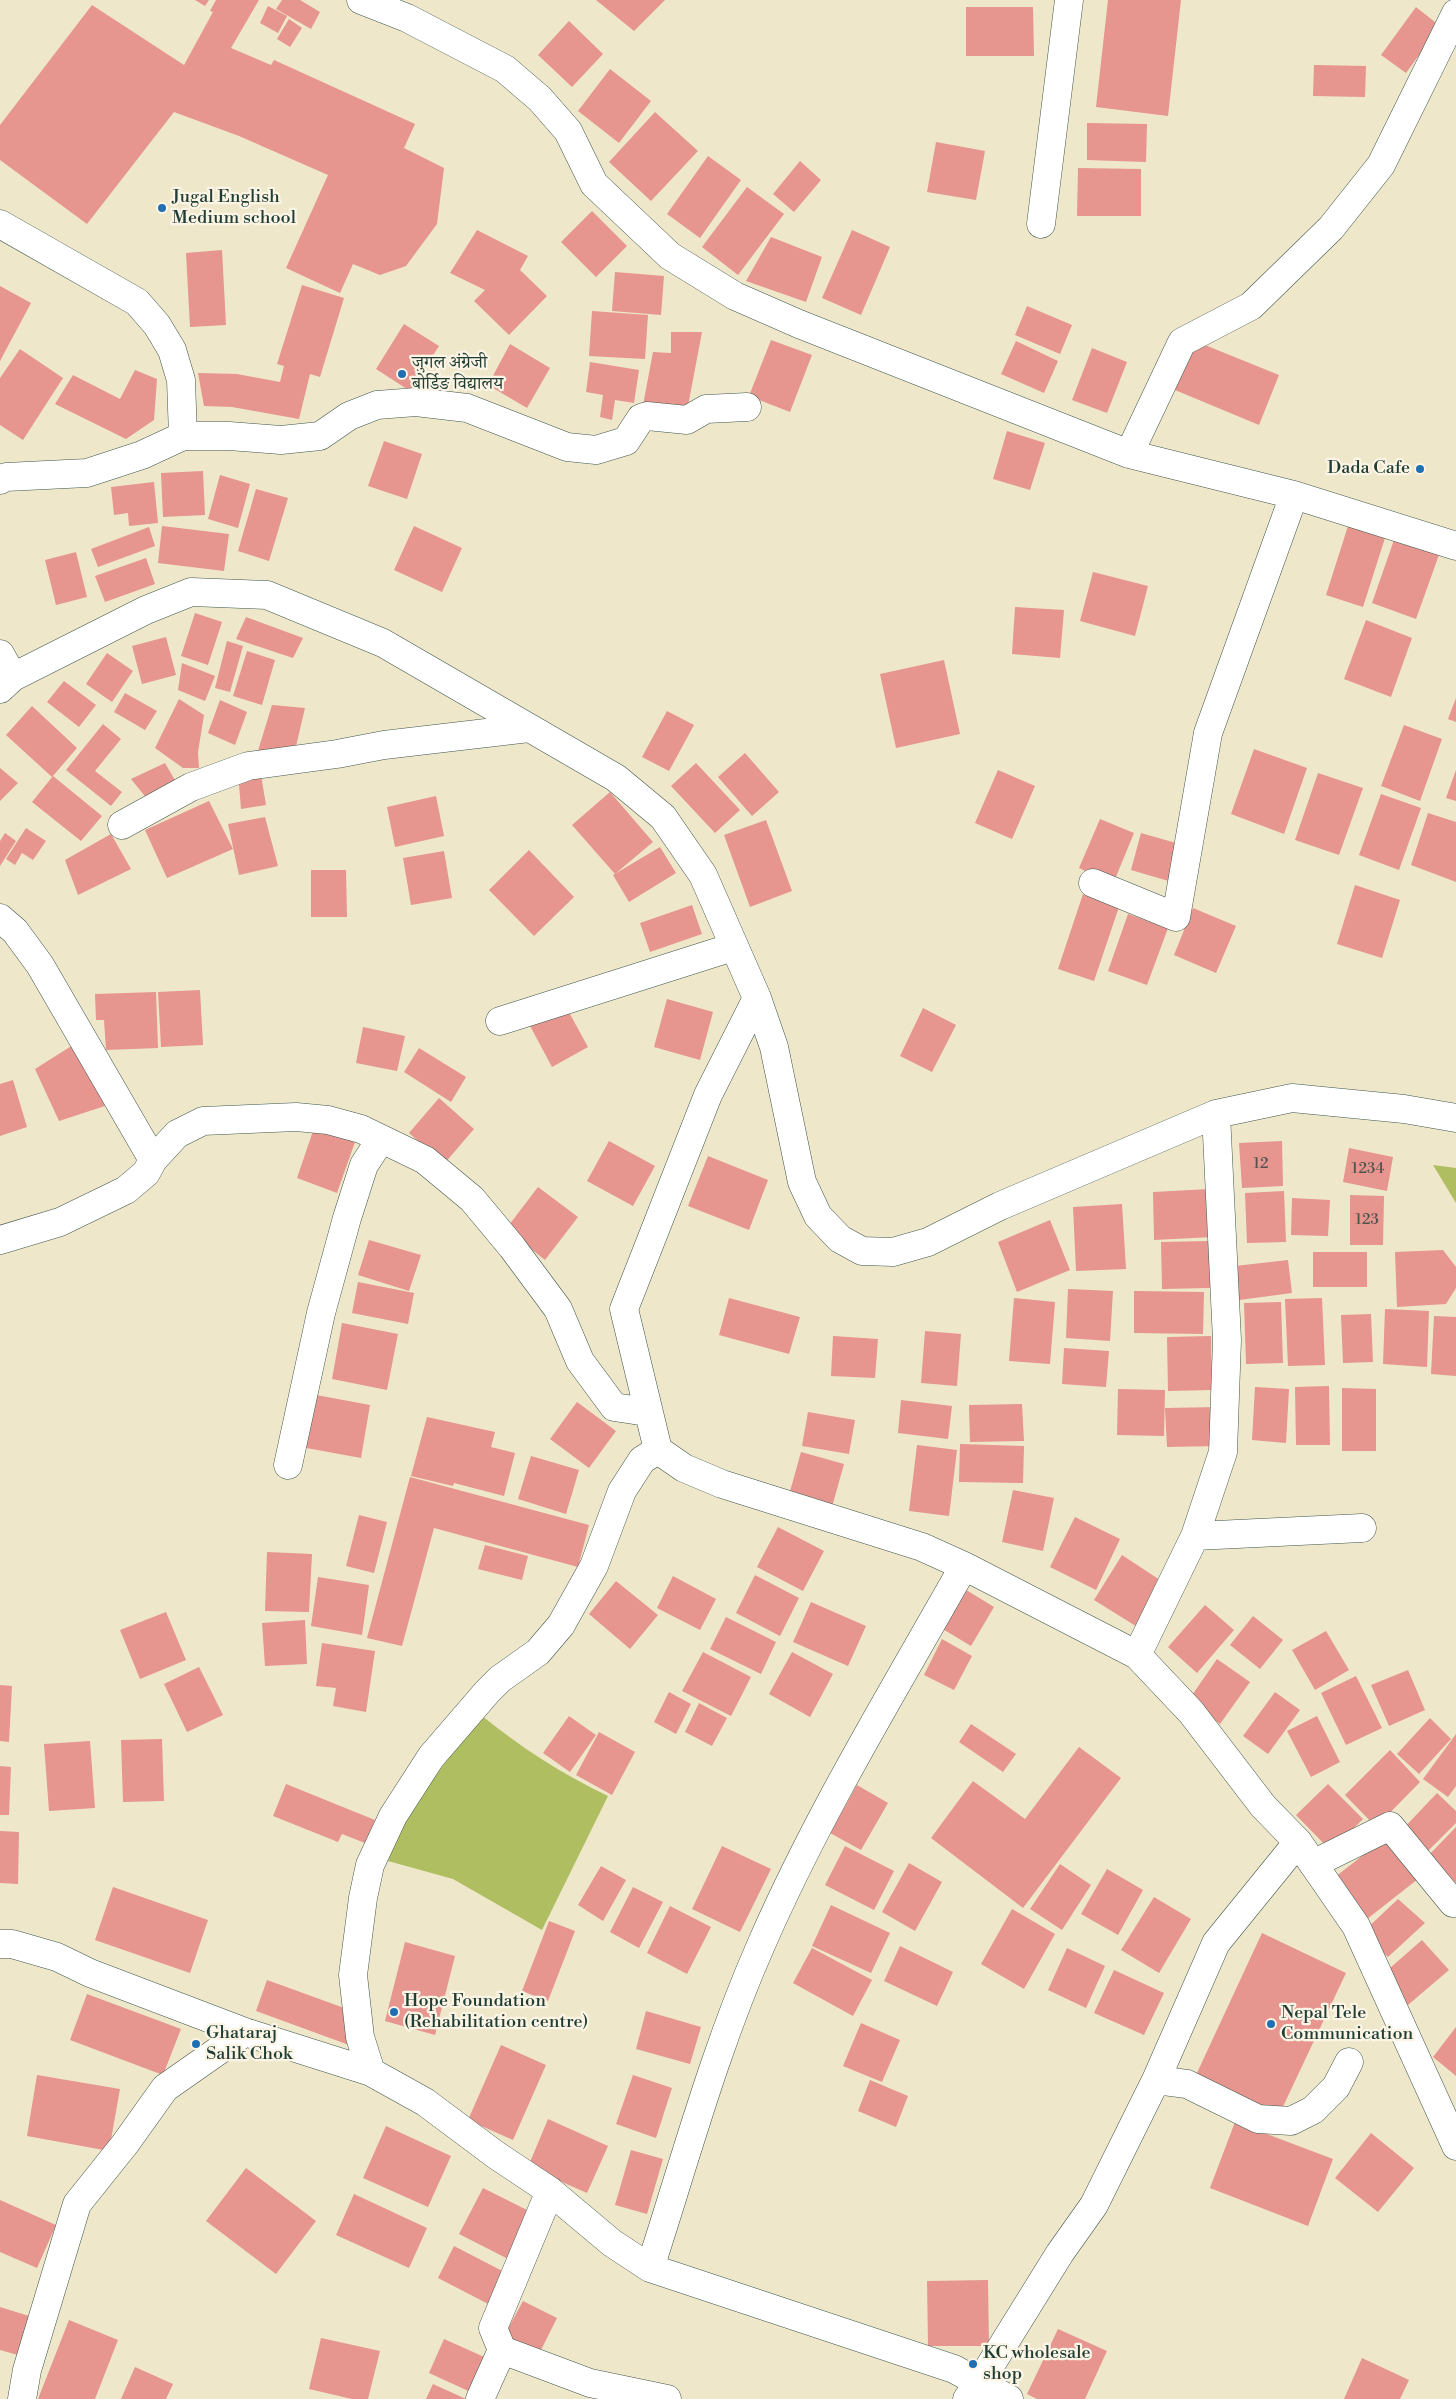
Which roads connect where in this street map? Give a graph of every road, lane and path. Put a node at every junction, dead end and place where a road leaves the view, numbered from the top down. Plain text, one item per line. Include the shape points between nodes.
1 (361, 0) edge
2 (1069, 0) edge
3 (1456, 14) edge
4 (0, 224) edge
5 (1042, 224) dead end
6 (748, 407) dead end
7 (183, 436) junction
8 (1129, 454) junction
9 (0, 480) edge
10 (1294, 495) junction
11 (1456, 546) edge
12 (4, 673) edge
13 (529, 728) junction
14 (122, 825) dead end
15 (1093, 883) dead end
16 (0, 918) edge
17 (733, 947) junction
18 (757, 998) junction
19 (500, 1022) dead end
20 (1216, 1114) junction
21 (1456, 1118) edge
22 (381, 1139) junction
23 (153, 1160) junction
24 (0, 1240) edge
25 (647, 1412) junction
26 (658, 1450) junction
27 (288, 1464) dead end
28 (1362, 1528) dead end
29 (1195, 1536) junction
30 (964, 1566) junction
31 (1137, 1655) junction
32 (1305, 1853) junction
33 (1452, 1903) dead end
34 (0, 1944) edge
35 (245, 2032) junction
36 (1349, 2062) dead end
37 (371, 2072) junction
38 (1156, 2080) junction
39 (1449, 2109) edge
40 (1456, 2146) edge
41 (550, 2191) junction
42 (650, 2268) junction
43 (502, 2350) junction
44 (974, 2391) edge
45 (22, 2399) edge
46 (480, 2399) edge
47 (666, 2399) edge
48 (1009, 2399) edge

1 - 8 street via 408,18 505,69 540,99 568,131 594,184 670,256 735,296
2 - 5 street
3 - 8 street via 1381,165 1331,228 1251,306 1182,342
4 - 7 street via 137,302 157,325 172,350 181,380
6 - 7 street via 706,408 687,420 648,416 641,418 626,441 596,450 567,447 468,408 416,402 376,405 349,416 320,436 281,440
7 - 9 street via 142,455 88,473 6,476
8 - 10 street
10 - 11 street
10 - 15 street via 1208,733 1176,917
12 - 13 street via 191,592 267,594 383,643
13 - 14 street via 384,745 248,766 191,787
13 - 17 street via 616,778 663,817 703,875
16 - 23 street via 15,931 40,965
17 - 18 street
17 - 19 street
18 - 20 street via 774,1048 802,1182 818,1216 840,1239 862,1251 893,1252 928,1242 1000,1206
18 - 25 street via 708,1095 624,1309
20 - 21 street via 1292,1098 1404,1109
20 - 29 street via 1227,1340 1223,1452
22 - 23 street via 361,1129 328,1120 296,1117 203,1121 177,1134
22 - 25 street via 424,1160 472,1199 512,1246 558,1309 580,1360 614,1407
22 - 27 street via 364,1165 346,1218 321,1312
23 - 24 street via 146,1173 126,1190 60,1222
25 - 26 street
26 - 30 street via 684,1468 722,1484 922,1547
26 - 37 street via 642,1460 622,1491 594,1566 561,1625 538,1652 487,1692 431,1757 393,1816 377,1849 363,1898 353,1975 360,2037
28 - 29 street
29 - 31 street
30 - 31 street
30 - 42 street via 806,1851 760,1945 729,2025
31 - 32 street via 1191,1712 1263,1806
32 - 33 street via 1390,1826
32 - 38 street via 1216,1944
32 - 39 street via 1356,1926 1412,2054
34 - 35 street via 12,1944 57,1957 90,1973
35 - 37 street
35 - 45 street via 165,2088 77,2204 27,2370
36 - 38 street via 1336,2087 1313,2110 1291,2120 1258,2120 1187,2084
37 - 41 street via 425,2102
38 - 44 street via 1094,2205 1060,2253
39 - 40 street
41 - 42 street via 612,2243
41 - 43 street via 493,2328
42 - 44 street via 954,2368
43 - 46 street
43 - 47 street via 590,2384
44 - 48 street

